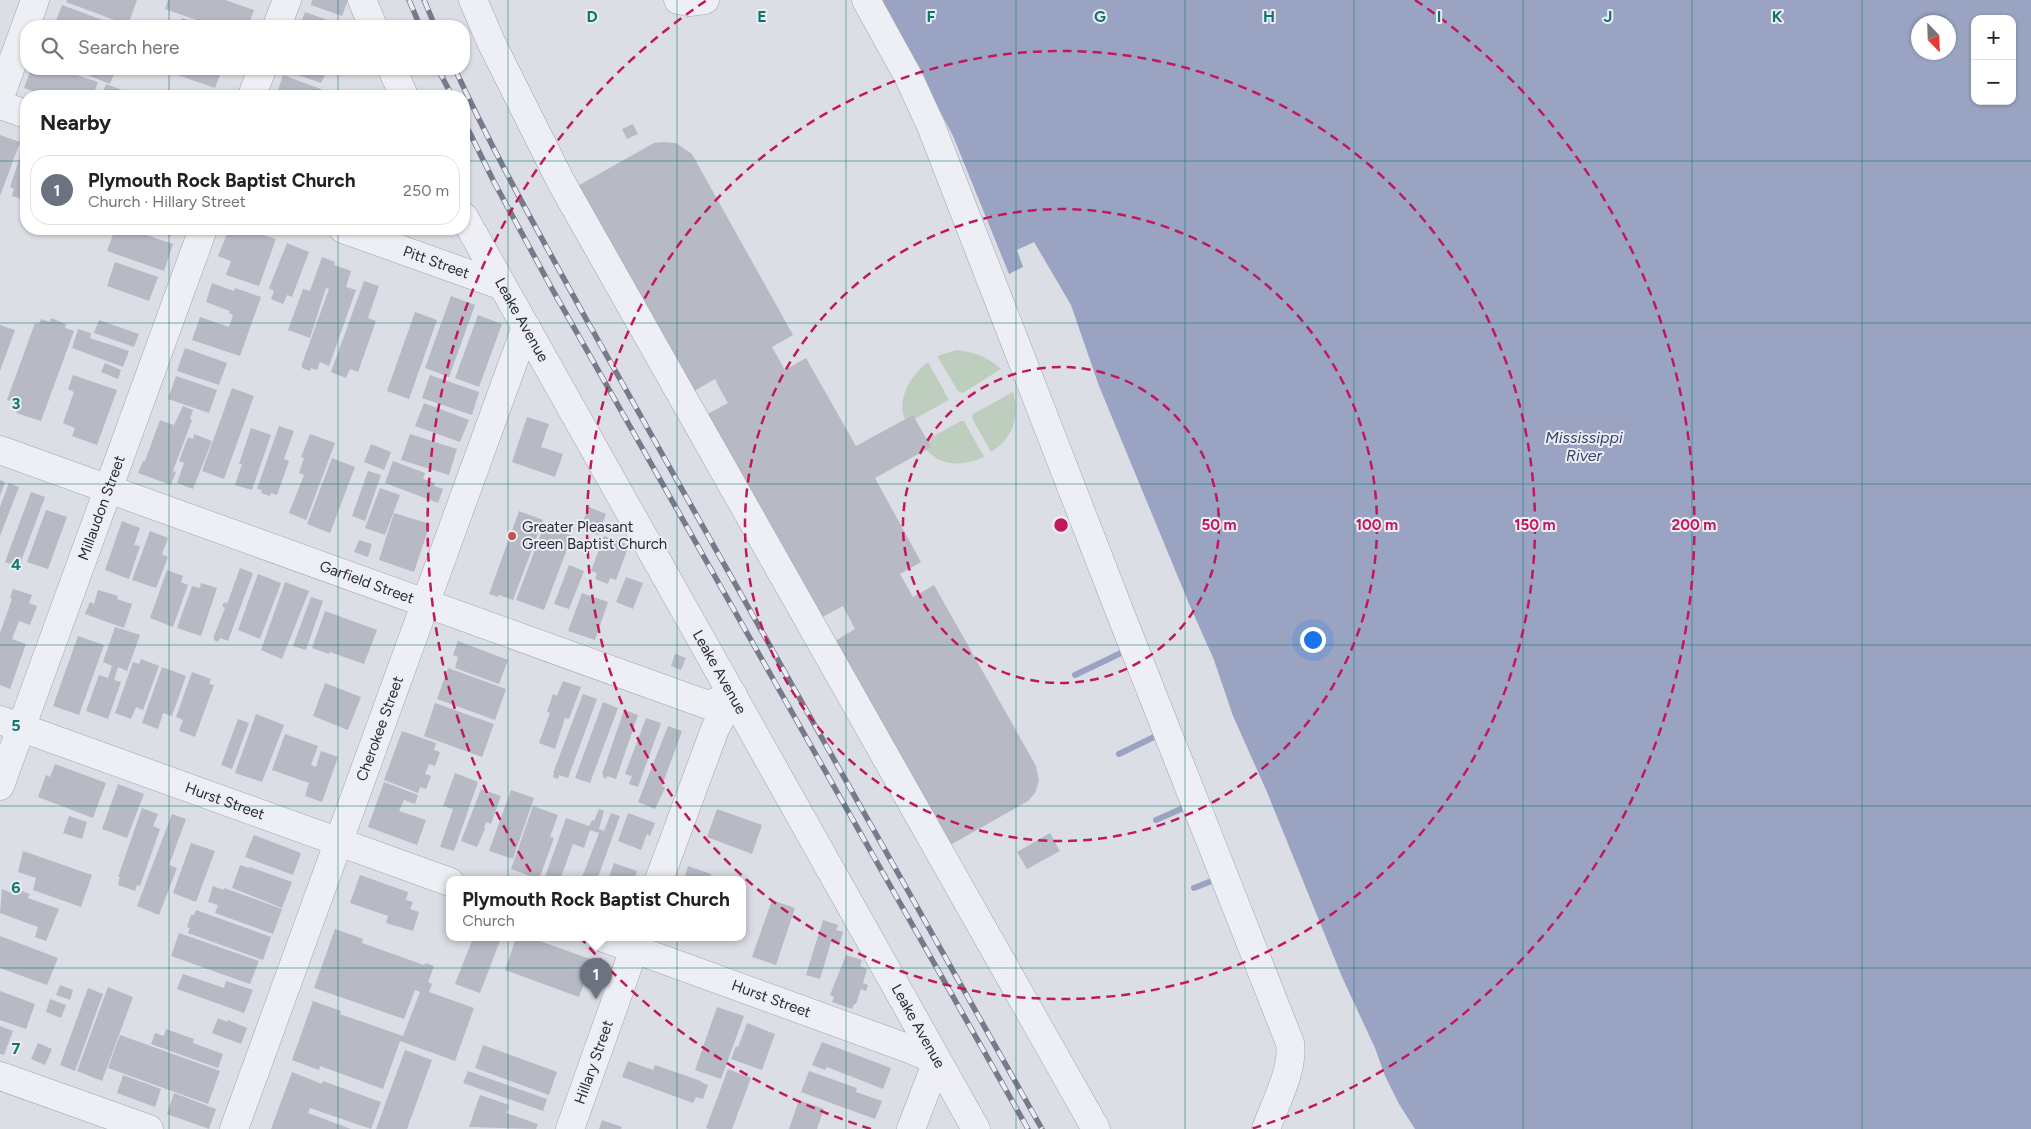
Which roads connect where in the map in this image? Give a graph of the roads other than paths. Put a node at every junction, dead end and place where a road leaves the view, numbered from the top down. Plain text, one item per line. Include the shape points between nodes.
1 (35, 0) edge
2 (287, 0) edge
3 (362, 0) edge
4 (473, 0) edge
5 (678, 0) edge
6 (706, 0) edge
7 (866, 0) edge
8 (28, 20) edge
9 (279, 20) edge
10 (370, 20) edge
11 (20, 42) edge
12 (260, 75) edge
13 (395, 75) edge
14 (254, 90) edge
15 (401, 90) edge
16 (0, 97) edge
17 (0, 105) edge
18 (20, 112) edge
19 (470, 228) edge
20 (201, 235) edge
21 (360, 235) edge
22 (500, 285) junction
23 (526, 327) junction
24 (0, 450) edge
25 (108, 489) junction
26 (425, 603) junction
27 (733, 694) junction
28 (10, 724) edge
29 (0, 786) edge
30 (338, 842) junction
31 (661, 876) edge
32 (446, 881) edge
33 (623, 941) edge
34 (636, 943) edge
35 (937, 1061) junction
36 (0, 1076) edge
37 (149, 1129) edge
38 (234, 1129) edge
39 (570, 1129) edge
40 (911, 1129) edge
41 (976, 1129) edge
42 (1096, 1129) edge
43 (1266, 1129) edge

1 - 8 street
2 - 9 street
3 - 10 street
4 - 42 street via 561,182
5 - 6 street
7 - 43 street via 931,126 1290,1042 1292,1056 1289,1068
11 - 16 street
12 - 14 street
13 - 15 street
17 - 18 street
19 - 22 street, Leake Avenue
20 - 25 street, Millaudon Street
21 - 22 street, Pitt Street
22 - 23 street, Leake Avenue
23 - 26 street, Cherokee Street
23 - 27 street, Leake Avenue
24 - 25 street, Garfield Street
25 - 26 street, Garfield Street
25 - 28 street, Millaudon Street
26 - 27 street, Garfield Street via 708,705
26 - 30 street, Cherokee Street
27 - 31 street via 715,729
27 - 35 street, Leake Avenue
28 - 29 street, Millaudon Street
28 - 30 street, Hurst Street
30 - 32 street, Hurst Street
30 - 38 street, Cherokee Street
33 - 34 street, Hurst Street
34 - 35 street, Hurst Street
34 - 39 street, Hillary Street
35 - 40 street
35 - 41 street, Leake Avenue
36 - 37 street

